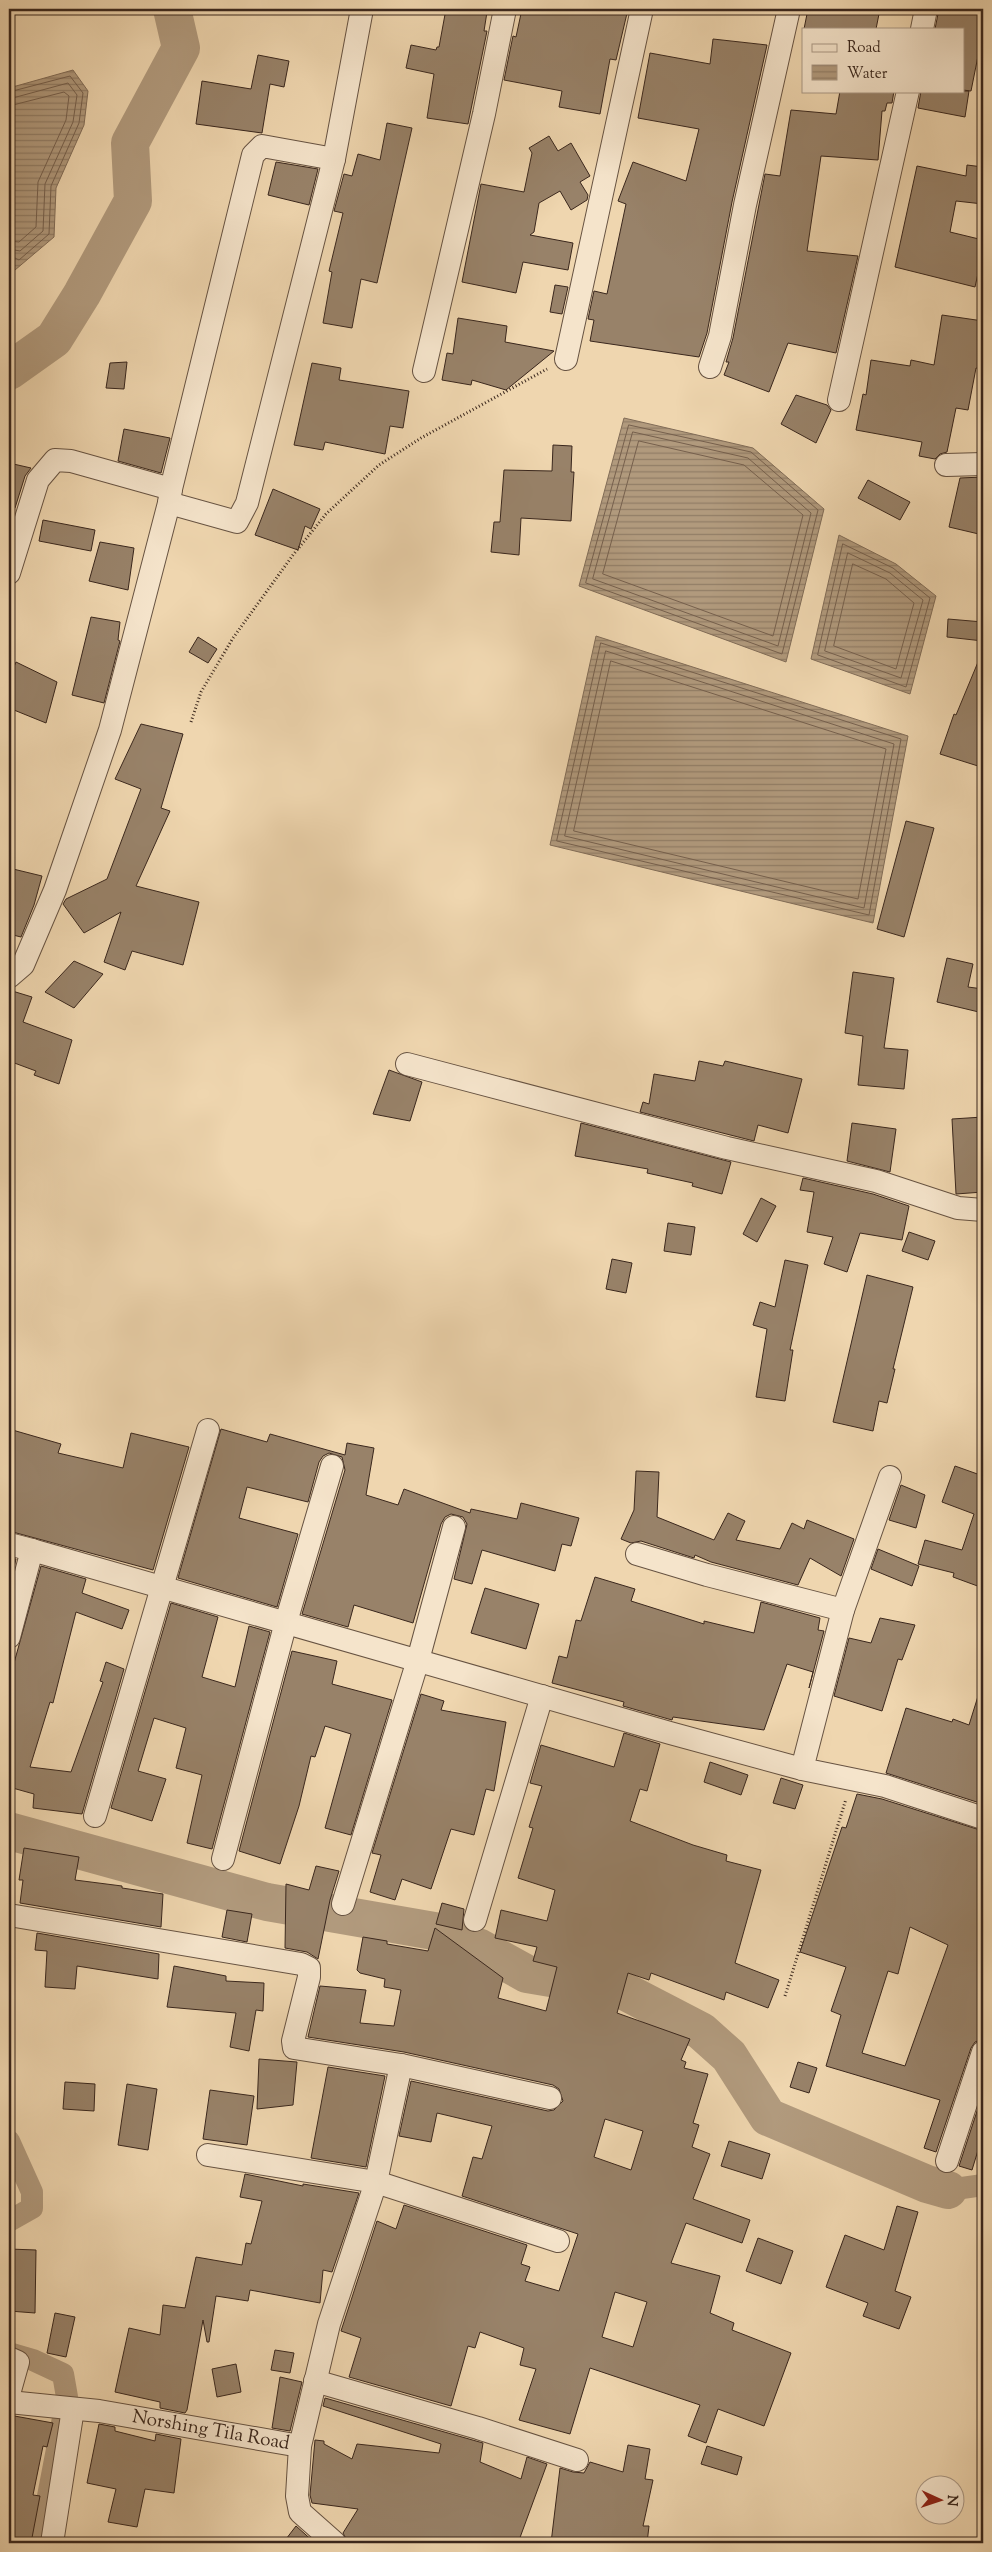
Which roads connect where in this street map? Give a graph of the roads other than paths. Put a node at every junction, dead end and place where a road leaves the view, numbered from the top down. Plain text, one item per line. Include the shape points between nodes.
1 (362, 9) edge
2 (505, 9) edge
3 (642, 9) edge
4 (789, 9) edge
5 (926, 9) edge
6 (922, 28) edge
7 (908, 92) edge
8 (334, 159) junction
9 (566, 359) road end
10 (710, 368) dead end
11 (424, 371) dead end
12 (839, 400) dead end
13 (983, 464) edge
14 (946, 465) dead end
15 (170, 496) junction
16 (9, 573) edge
17 (9, 977) edge
18 (407, 1064) dead end
19 (983, 1210) edge
20 (208, 1430) dead end
21 (332, 1466) dead end
22 (890, 1477) dead end
23 (454, 1527) dead end
24 (9, 1544) edge
25 (32, 1550) junction
26 (637, 1554) dead end
27 (161, 1586) junction
28 (843, 1610) junction
29 (286, 1622) junction
30 (9, 1637) edge
31 (418, 1660) junction
32 (542, 1696) junction
33 (802, 1769) junction
34 (95, 1816) dead end
35 (983, 1818) edge
36 (222, 1859) dead end
37 (343, 1904) dead end
38 (9, 1915) edge
39 (475, 1920) dead end
40 (983, 2052) edge
41 (400, 2065) junction
42 (550, 2098) dead end
43 (208, 2155) dead end
44 (947, 2161) dead end
45 (376, 2182) junction
46 (558, 2241) dead end
47 (9, 2358) edge
48 (315, 2382) junction
49 (9, 2394) edge
50 (9, 2402) edge
51 (65, 2409) junction
52 (300, 2446) junction
53 (577, 2460) dead end
54 (52, 2543) edge
55 (335, 2543) edge

1 - 8 street
2 - 11 street
3 - 9 street
4 - 10 street via 745,205 720,336
5 - 6 street
7 - 12 street
8 - 15 street via 262,146 254,155
8 - 15 street via 247,503 237,522
13 - 14 street
15 - 16 street via 72,461 55,460 38,480
15 - 17 street via 110,730 55,890 23,965
18 - 19 street via 727,1148 876,1181 958,1208
20 - 27 street
21 - 29 street
22 - 28 street
23 - 31 street
24 - 25 street
25 - 27 street
25 - 30 street
26 - 28 street
27 - 29 street
27 - 34 street
28 - 33 street
29 - 31 street
29 - 36 street
31 - 32 street
31 - 37 street
32 - 33 street
32 - 39 street
33 - 35 street via 884,1786
38 - 41 street via 301,1964 309,1968 310,1977 293,2041 294,2048
40 - 44 street
41 - 42 street
41 - 45 street
43 - 45 street
45 - 46 street
45 - 48 street via 329,2324
47 - 49 street via 18,2362
48 - 52 street
48 - 53 street
50 - 51 street, Norshing Tila Road
51 - 52 street, Norshing Tila Road
51 - 54 street
52 - 55 street, Norshing Tila Road via 300,2512

